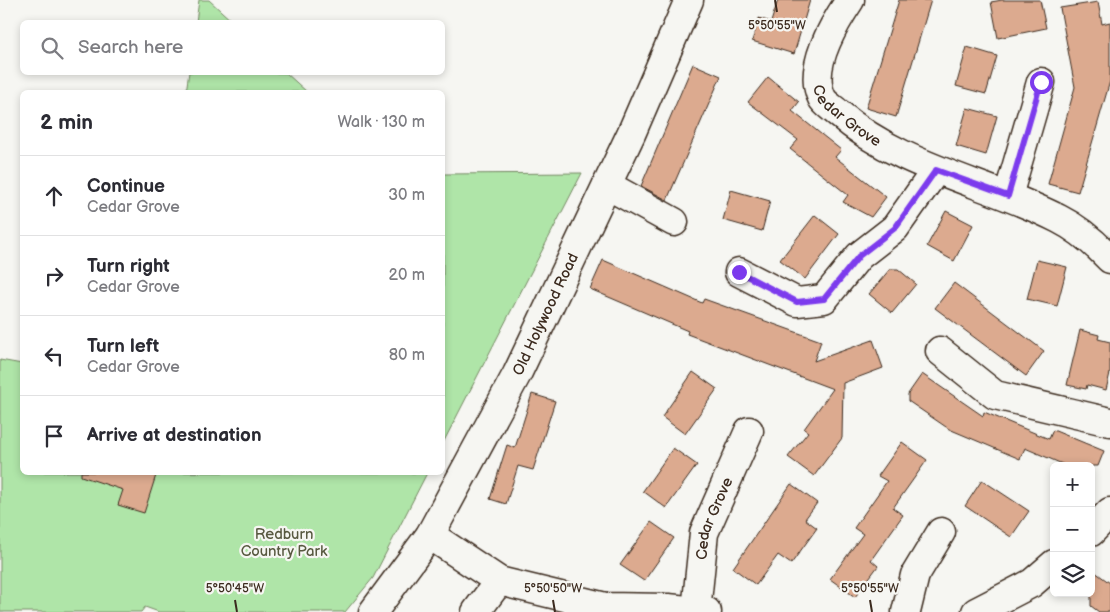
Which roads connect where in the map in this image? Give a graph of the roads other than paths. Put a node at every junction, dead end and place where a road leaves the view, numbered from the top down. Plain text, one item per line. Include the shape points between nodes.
1 (689, 0) edge
2 (850, 0) edge
3 (1041, 82) dead end
4 (936, 170) junction
5 (607, 186) junction
6 (1008, 196) junction
7 (674, 222) dead end
8 (1110, 259) edge
9 (739, 272) dead end
10 (940, 351) dead end
11 (1110, 422) edge
12 (748, 431) dead end
13 (941, 532) dead end
14 (430, 535) junction
15 (1050, 567) edge
16 (498, 581) junction
17 (667, 610) edge
18 (373, 612) edge
19 (476, 612) edge
20 (702, 612) edge
21 (906, 612) edge
22 (976, 612) edge

1 - 5 street, Old Holywood Road
2 - 4 street, Cedar Grove via 833,24 817,71 822,98 854,126
3 - 6 street
4 - 6 street, Cedar Grove
4 - 9 street via 895,228 859,256 824,299 797,302
5 - 7 street
5 - 14 street, Old Holywood Road via 517,374
6 - 8 street, Cedar Grove via 1060,220 1092,241
10 - 11 street via 995,395
12 - 20 street, Cedar Grove via 704,533
13 - 21 street via 915,575
14 - 16 street, Cedar Grove
14 - 18 street, Old Holywood Road
15 - 22 street via 1032,583
16 - 17 street, Cedar Grove via 606,607
16 - 19 street
17 - 20 street, Cedar Grove

